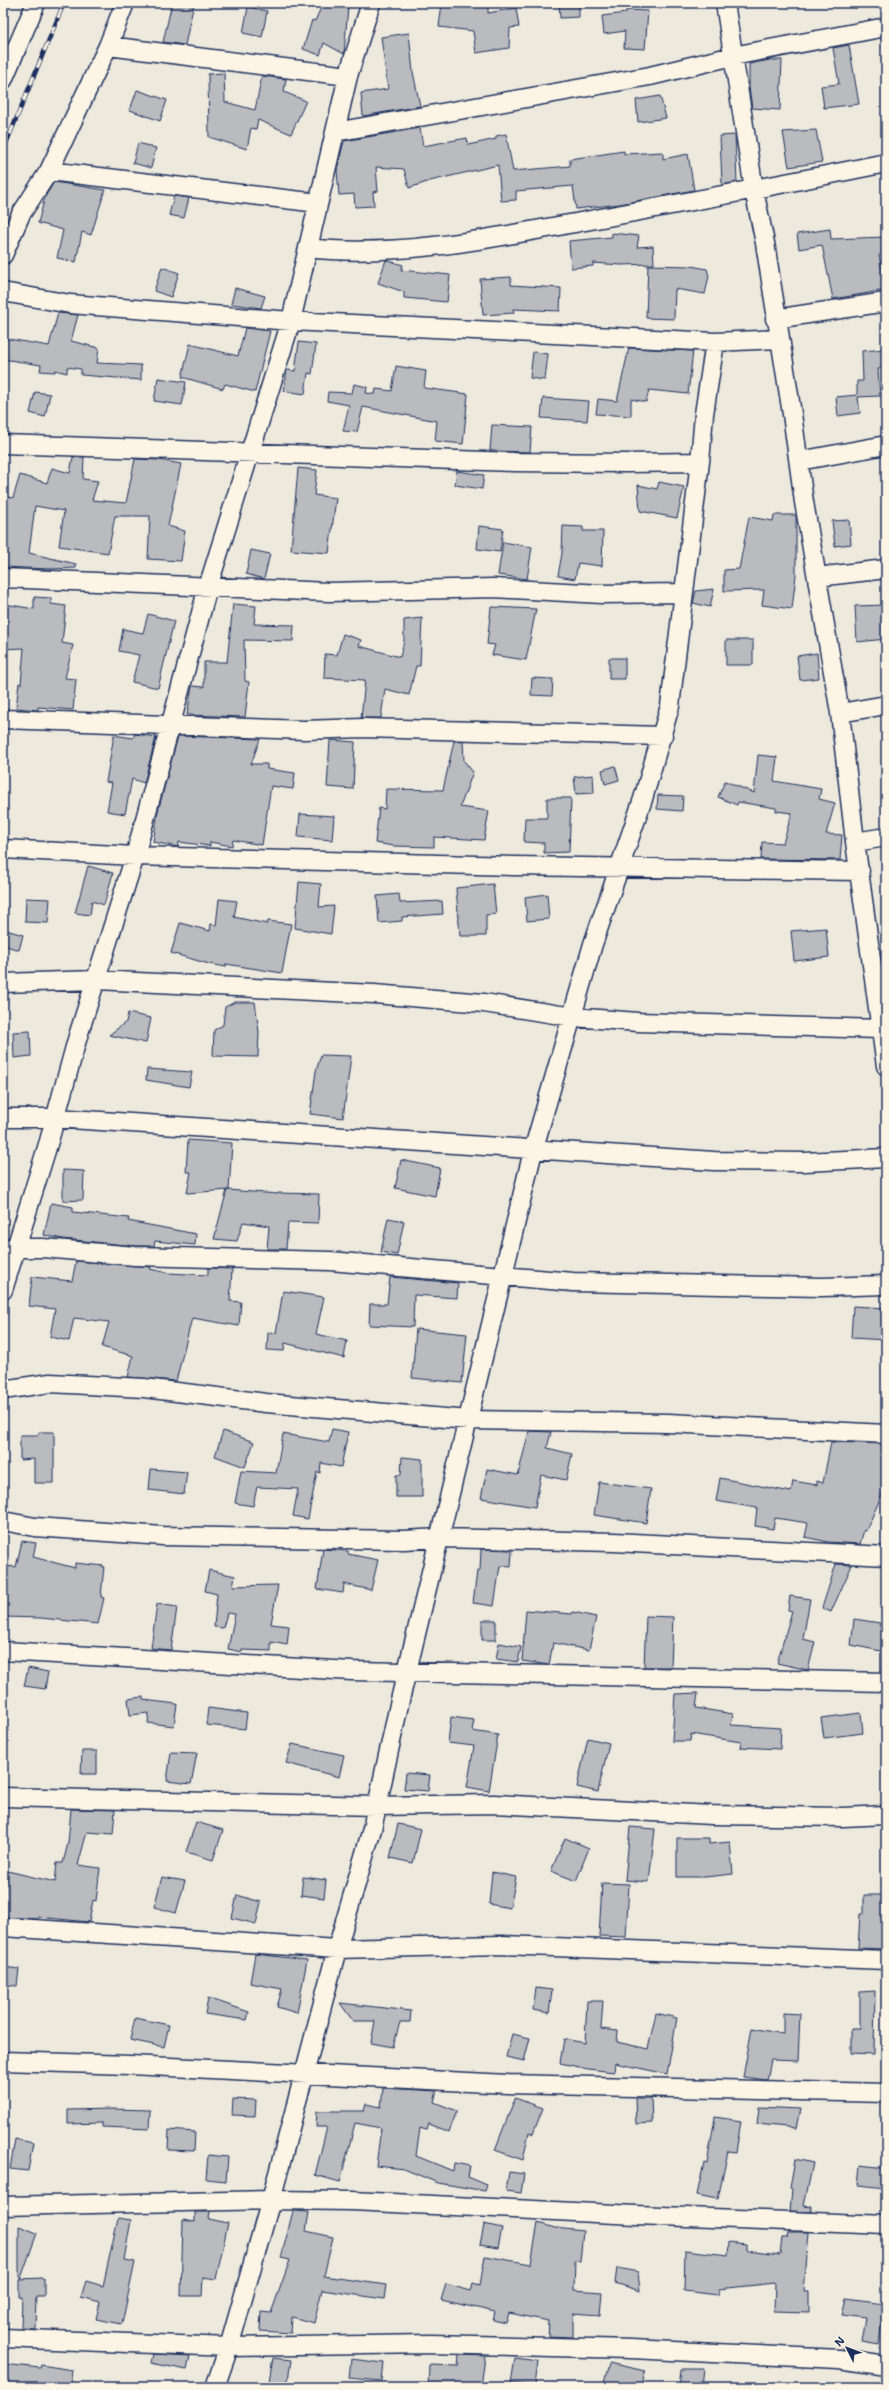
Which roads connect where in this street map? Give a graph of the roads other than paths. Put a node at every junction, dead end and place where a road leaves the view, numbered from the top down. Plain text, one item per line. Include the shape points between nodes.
1 (36, 3) edge
2 (125, 3) edge
3 (371, 3) edge
4 (725, 3) edge
5 (886, 27) edge
6 (108, 46) junction
7 (733, 56) junction
8 (348, 76) junction
9 (3, 80) edge
10 (335, 132) junction
11 (886, 163) edge
12 (49, 171) junction
13 (754, 190) junction
14 (318, 203) junction
15 (308, 248) junction
16 (3, 255) edge
17 (3, 292) edge
18 (886, 302) edge
19 (776, 319) junction
20 (291, 321) junction
21 (779, 339) junction
22 (715, 342) junction
23 (3, 444) edge
24 (886, 445) edge
25 (249, 454) junction
26 (799, 461) junction
27 (700, 462) junction
28 (886, 569) edge
29 (817, 577) junction
30 (3, 578) edge
31 (208, 587) junction
32 (683, 593) junction
33 (886, 705) edge
34 (840, 713) junction
35 (3, 719) edge
36 (171, 724) junction
37 (662, 736) junction
38 (886, 837) edge
39 (855, 842) junction
40 (3, 849) edge
41 (134, 856) junction
42 (620, 867) junction
43 (860, 871) junction
44 (881, 979) edge
45 (97, 980) junction
46 (3, 983) edge
47 (573, 1017) junction
48 (881, 1029) junction
49 (886, 1066) edge
50 (3, 1118) edge
51 (55, 1118) junction
52 (533, 1151) junction
53 (886, 1158) edge
54 (10, 1248) edge
55 (502, 1276) junction
56 (886, 1286) edge
57 (3, 1290) edge
58 (3, 1390) edge
59 (469, 1420) junction
60 (886, 1434) edge
61 (3, 1521) edge
62 (439, 1538) junction
63 (886, 1556) edge
64 (3, 1651) edge
65 (407, 1672) junction
66 (886, 1682) edge
67 (3, 1797) edge
68 (376, 1806) junction
69 (886, 1815) edge
70 (3, 1926) edge
71 (337, 1949) junction
72 (886, 1960) edge
73 (3, 2061) edge
74 (305, 2073) junction
75 (886, 2093) edge
76 (271, 2200) junction
77 (3, 2206) edge
78 (886, 2225) edge
79 (3, 2338) edge
80 (230, 2347) junction
81 (886, 2366) edge
82 (215, 2387) edge

1 - 9 street
2 - 6 street
3 - 8 street
4 - 7 street
5 - 7 street
6 - 8 street
6 - 12 street
7 - 10 street via 650,76
7 - 13 street
8 - 10 street
10 - 14 street
11 - 13 street
12 - 14 street
12 - 16 street via 20,214
13 - 15 street via 511,234 391,250 341,251
13 - 19 street
14 - 15 street
15 - 20 street
17 - 20 street via 70,304
18 - 19 street
19 - 21 street
20 - 22 street
20 - 25 street
21 - 22 street
21 - 26 street
22 - 27 street
23 - 25 street
24 - 26 street
25 - 27 street via 599,463
25 - 31 street
26 - 29 street
27 - 32 street
28 - 29 street
29 - 34 street
30 - 31 street
31 - 32 street via 329,592 493,588 602,594
31 - 36 street
32 - 37 street via 678,656
33 - 34 street
34 - 39 street
35 - 36 street
36 - 37 street via 304,730 370,728
36 - 41 street
37 - 42 street
38 - 39 street
39 - 43 street
40 - 41 street
41 - 42 street
41 - 45 street
42 - 43 street
42 - 47 street via 593,944
43 - 44 street
44 - 48 street
45 - 46 street
45 - 47 street via 382,994 484,1003
45 - 51 street
47 - 48 street via 638,1022
47 - 52 street
48 - 49 street
50 - 51 street
51 - 52 street
51 - 54 street
52 - 53 street via 714,1161 804,1162
52 - 55 street
54 - 55 street via 135,1256 330,1261
54 - 57 street
55 - 56 street via 588,1282
55 - 59 street
58 - 59 street via 50,1383 144,1388 266,1403
59 - 60 street via 668,1423
59 - 62 street
61 - 62 street via 35,1527 163,1536 397,1540
62 - 63 street via 622,1542
62 - 65 street
64 - 65 street
65 - 66 street
65 - 68 street
67 - 68 street
68 - 69 street via 494,1804 712,1815
68 - 71 street
70 - 71 street
71 - 72 street via 501,1945
71 - 74 street
73 - 74 street
74 - 75 street via 508,2084
74 - 76 street
76 - 77 street
76 - 78 street via 352,2201 636,2216
76 - 80 street
79 - 80 street
80 - 81 street via 430,2344 632,2349 839,2359
80 - 82 street

